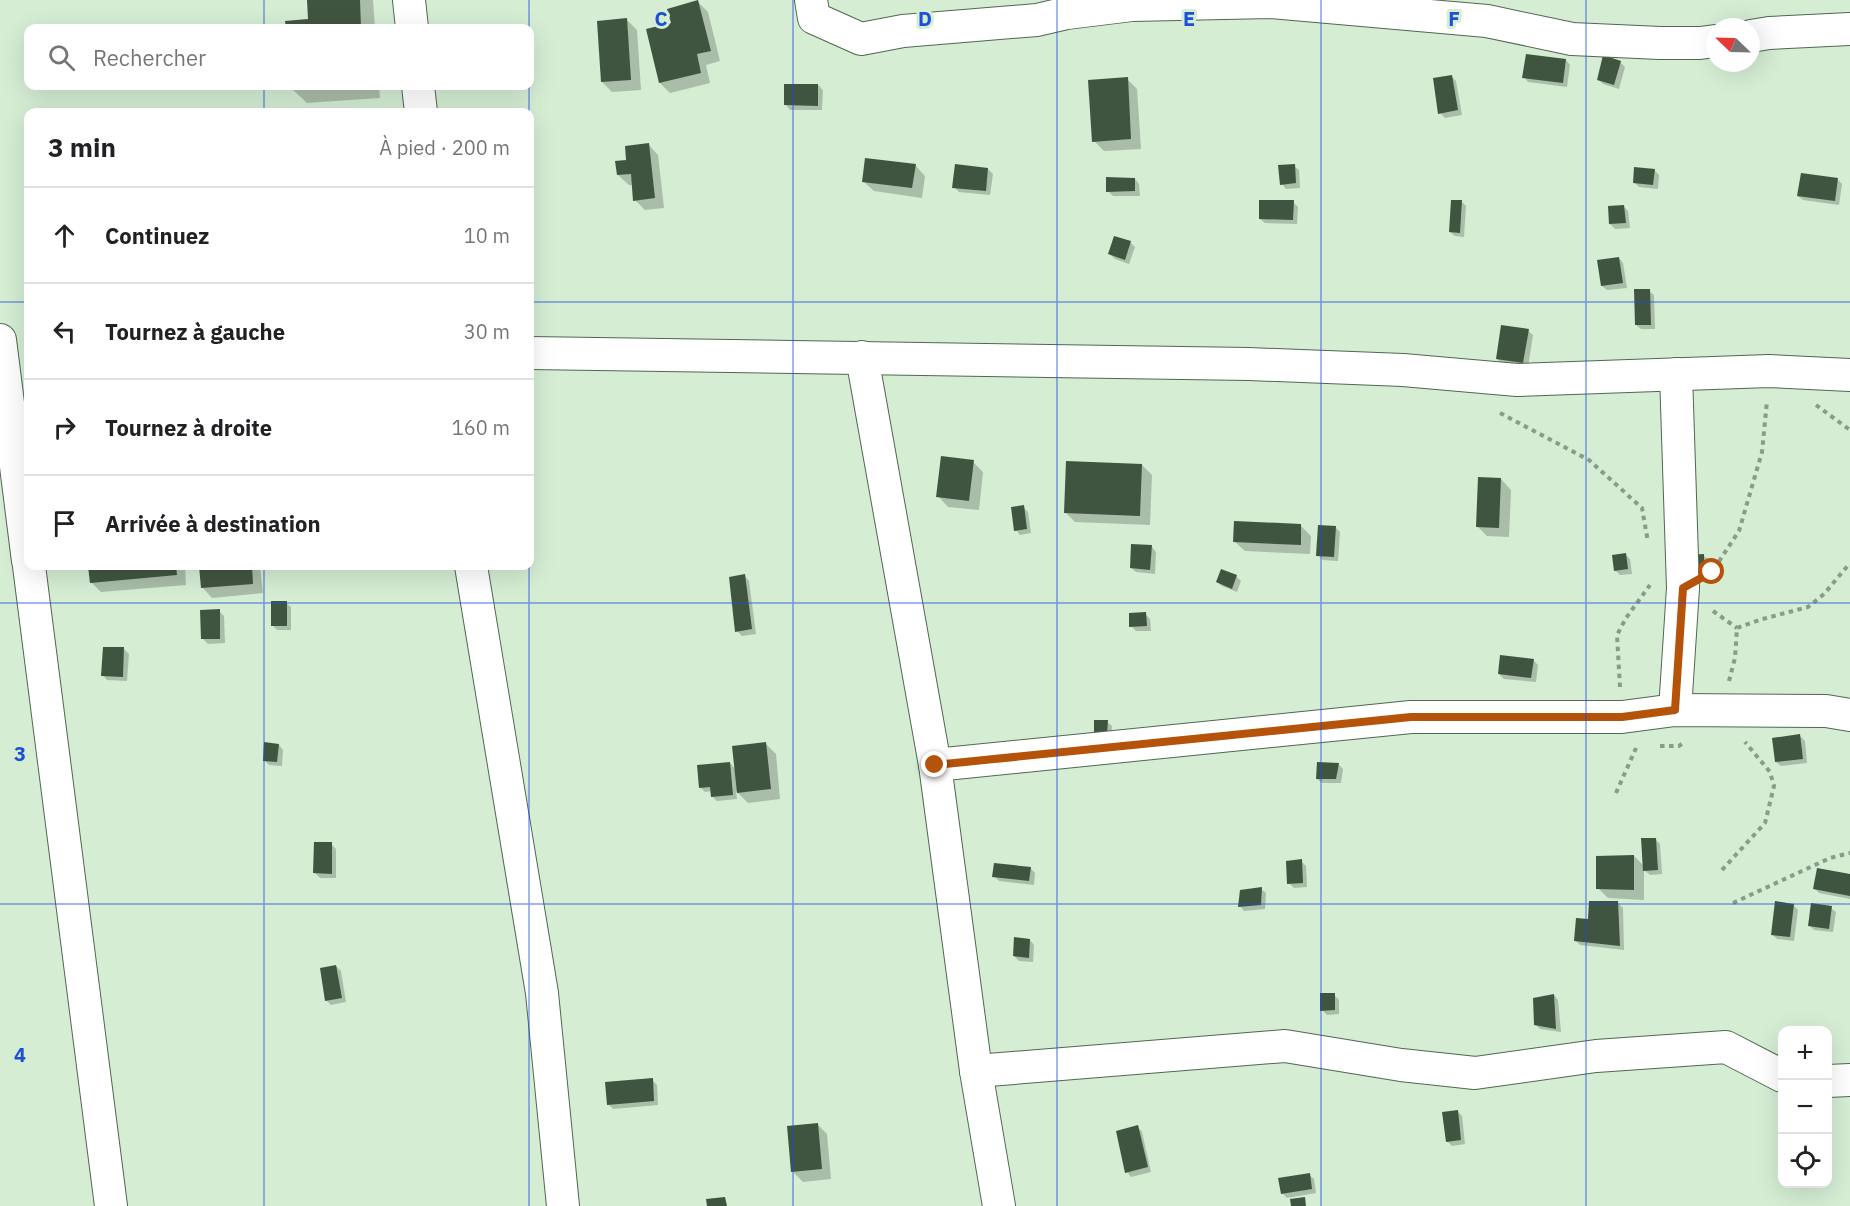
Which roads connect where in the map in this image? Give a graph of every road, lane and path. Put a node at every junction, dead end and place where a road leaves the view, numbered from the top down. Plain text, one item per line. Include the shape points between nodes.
1 (409, 0) edge
2 (811, 0) edge
3 (412, 24) edge
4 (1850, 29) edge
5 (1760, 35) edge
6 (1706, 42) edge
7 (418, 90) edge
8 (421, 108) edge
9 (0, 340) edge
10 (534, 353) edge
11 (862, 357) junction
12 (1769, 371) junction
13 (1676, 374) junction
14 (1850, 375) edge
15 (11, 378) edge
16 (1813, 402) dead end
17 (1500, 413) dead end
18 (1850, 430) edge
19 (24, 518) edge
20 (1649, 549) dead end
21 (30, 570) edge
22 (472, 570) edge
23 (1683, 588) junction
24 (1737, 628) dead end
25 (1675, 710) junction
26 (1720, 711) junction
27 (1850, 716) edge
28 (1622, 717) junction
29 (1636, 746) dead end
30 (935, 765) junction
31 (1850, 853) edge
32 (1722, 870) dead end
33 (1733, 903) dead end
34 (976, 1071) junction
35 (1778, 1074) edge
36 (1850, 1080) edge
37 (1832, 1081) edge
38 (111, 1206) edge
39 (563, 1206) edge
40 (999, 1206) edge

1 - 3 street
2 - 6 street via 814,18 861,39 903,31 1037,20 1132,5 1270,2 1487,21 1572,39
4 - 5 street
7 - 8 street
9 - 15 street
10 - 11 street
11 - 13 street via 1249,364 1403,370 1517,380
11 - 30 street
12 - 13 street
12 - 14 street
12 - 23 path via 1762,452 1738,531 1712,572
13 - 23 street
15 - 19 street
16 - 18 path
17 - 20 path via 1590,460 1631,497 1642,508
21 - 38 street
22 - 39 street via 542,993
23 - 24 path
23 - 25 street
23 - 28 path via 1654,579 1617,635
25 - 26 street
25 - 28 street
26 - 27 street via 1826,711
26 - 32 path via 1770,772 1774,786 1765,823
28 - 29 path via 1623,738
28 - 30 street via 1411,717
30 - 34 street
31 - 33 path via 1830,858
34 - 35 street via 1284,1047 1475,1073 1596,1056 1726,1047
34 - 40 street
36 - 37 street

